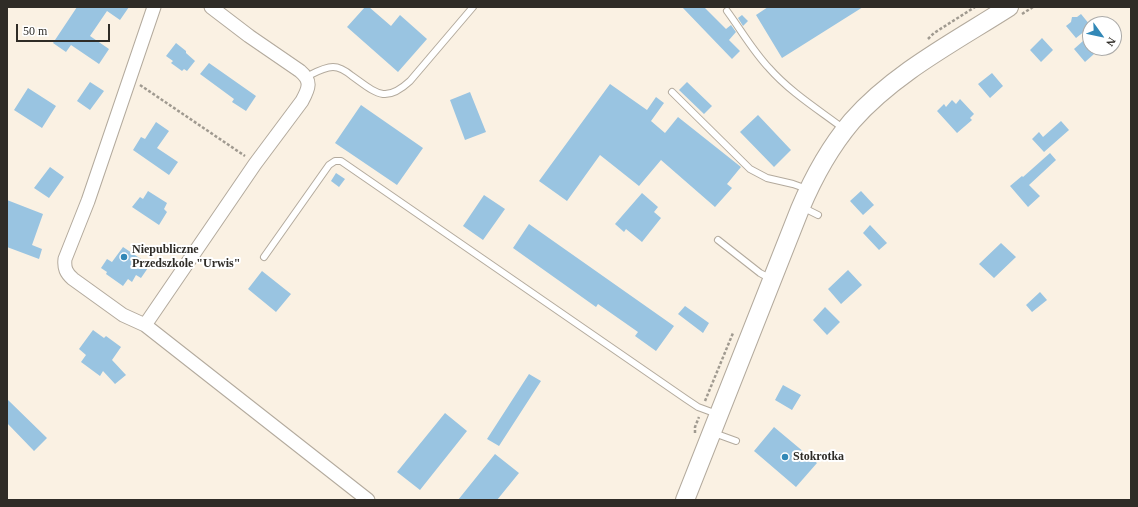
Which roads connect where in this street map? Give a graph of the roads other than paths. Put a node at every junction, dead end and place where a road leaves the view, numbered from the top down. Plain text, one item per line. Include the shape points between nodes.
1 (154, 7) edge
2 (211, 7) edge
3 (473, 7) edge
4 (727, 11) dead end
5 (1015, 11) edge
6 (306, 76) junction
7 (672, 92) dead end
8 (845, 130) junction
9 (808, 190) junction
10 (801, 207) junction
11 (818, 215) dead end
12 (718, 240) dead end
13 (264, 257) dead end
14 (772, 279) junction
15 (144, 324) junction
16 (718, 415) junction
17 (712, 432) junction
18 (736, 442) dead end
19 (368, 500) edge
20 (685, 500) edge

1 - 15 street via 64,266 73,279 123,315
2 - 6 street
3 - 6 lane via 410,81 391,95 382,95 372,90 340,68 332,67
4 - 8 lane via 758,55 776,75
5 - 8 main road via 896,80 865,107
6 - 15 street via 308,91 302,101
7 - 9 lane via 750,169 767,178
8 - 9 main road via 826,157
9 - 10 main road
10 - 11 lane
10 - 14 main road
12 - 14 lane via 760,273
13 - 16 lane via 329,165 341,161 686,399
14 - 16 main road
15 - 19 street
16 - 17 main road
17 - 18 lane
17 - 20 main road

